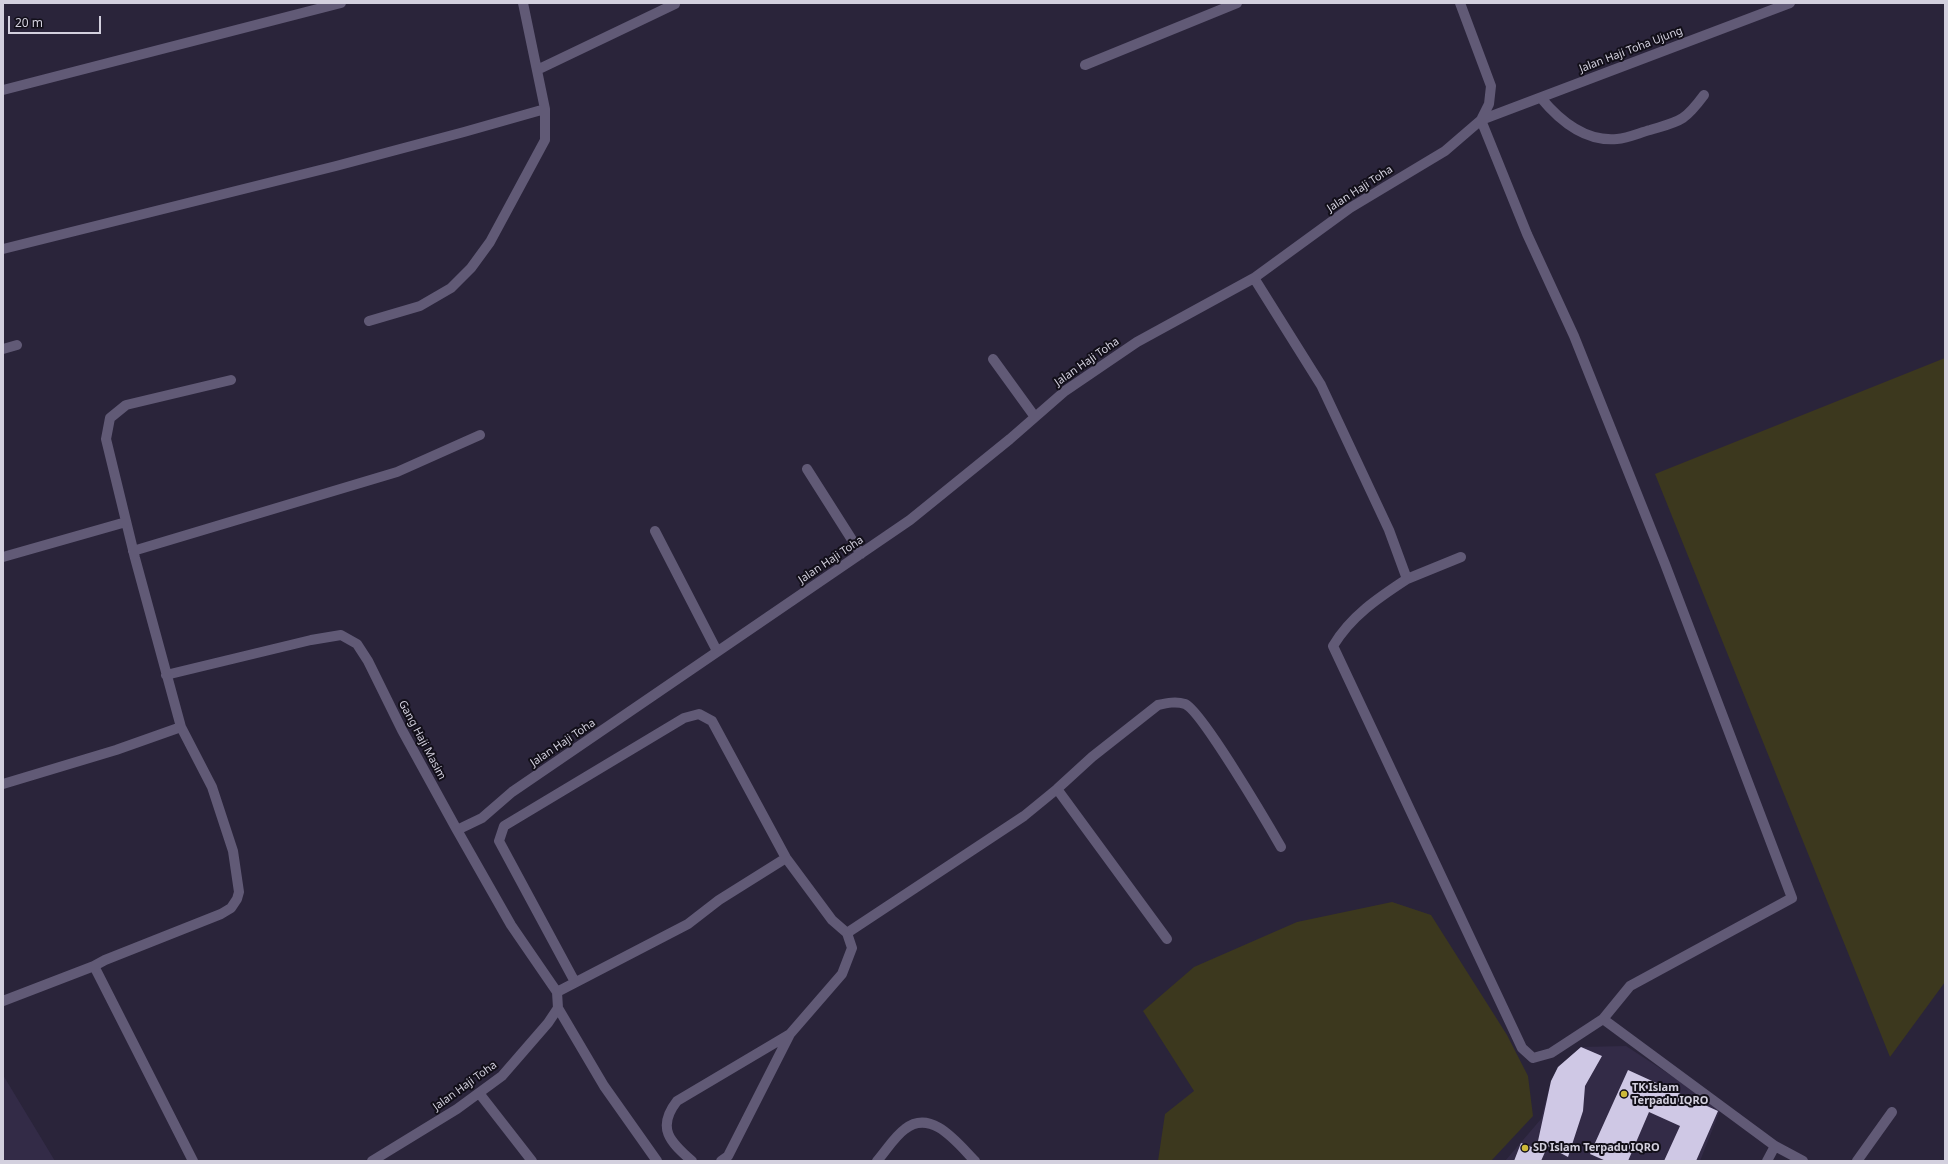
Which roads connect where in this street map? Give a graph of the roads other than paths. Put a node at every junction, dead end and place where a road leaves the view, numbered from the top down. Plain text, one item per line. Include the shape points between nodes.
1 (341, 3) edge
2 (523, 3) edge
3 (1237, 3) edge
4 (1460, 3) edge
5 (1790, 3) edge
6 (675, 4) dead end
7 (1085, 65) dead end
8 (538, 70) junction
9 (3, 90) edge
10 (1704, 95) dead end
11 (1541, 98) junction
12 (545, 109) junction
13 (1481, 120) junction
14 (3, 249) edge
15 (1254, 278) junction
16 (369, 321) dead end
17 (17, 345) dead end
18 (3, 349) edge
19 (993, 359) dead end
20 (231, 380) dead end
21 (1035, 417) junction
22 (480, 435) dead end
23 (807, 469) dead end
24 (126, 522) junction
25 (654, 531) dead end
26 (133, 551) junction
27 (861, 554) junction
28 (3, 557) edge
29 (1461, 557) dead end
30 (1407, 579) junction
31 (717, 651) junction
32 (166, 675) junction
33 (180, 727) junction
34 (3, 784) edge
35 (1057, 789) junction
36 (457, 830) junction
37 (1282, 847) dead end
38 (786, 858) junction
39 (847, 933) junction
40 (1167, 939) dead end
41 (94, 966) junction
42 (575, 982) junction
43 (557, 992) junction
44 (3, 1001) edge
45 (558, 1008) junction
46 (1603, 1019) junction
47 (790, 1034) junction
48 (479, 1093) junction
49 (1892, 1112) dead end
50 (1774, 1146) junction
51 (193, 1161) edge
52 (372, 1161) edge
53 (532, 1161) edge
54 (657, 1161) edge
55 (692, 1161) edge
56 (721, 1161) edge
57 (877, 1161) edge
58 (975, 1161) edge
59 (1767, 1161) edge
60 (1802, 1161) edge
61 (1857, 1161) edge

1 - 9 street
2 - 8 street
3 - 7 street
4 - 13 street, Jalan Haji Toha via 1491,86 1489,104
5 - 11 street, Jalan Haji Toha Ujung
6 - 8 street
8 - 12 street
10 - 11 street via 1692,112 1680,121 1619,139 1601,140 1588,136 1556,116
11 - 13 street, Jalan Haji Toha Ujung
12 - 14 street via 336,166
12 - 16 street via 545,140 490,242 471,268 451,288 420,306
13 - 15 street, Jalan Haji Toha via 1445,150 1350,208
13 - 46 street via 1527,234 1574,336 1665,564 1792,898 1630,986
15 - 21 street, Jalan Haji Toha via 1136,342 1065,391
15 - 30 street via 1321,385 1389,530
17 - 18 street
19 - 21 street
20 - 24 street via 126,405 110,418 106,439
21 - 27 street, Jalan Haji Toha via 910,520
22 - 26 street via 397,472
23 - 27 street
24 - 26 street
24 - 28 street
25 - 31 street
26 - 32 street
27 - 31 street, Jalan Haji Toha
29 - 30 street
30 - 46 street via 1372,602 1343,630 1333,646 1522,1048 1533,1058 1551,1052
31 - 36 street, Jalan Haji Toha via 512,792 482,818
32 - 33 street
32 - 36 street, Gang Haji Masim via 311,640 341,636 357,644
33 - 34 street via 116,750
33 - 41 street via 212,787 233,851 239,892 237,899 231,908 213,918
35 - 37 street via 1092,757 1158,705 1171,702 1187,704 1233,767
35 - 39 street via 1024,816
35 - 40 street
36 - 43 street via 511,925
38 - 39 street via 832,920
38 - 42 street via 718,900 688,924
38 - 42 street via 712,721 699,714 684,718 504,826 501,831 499,841
39 - 47 street via 852,948 842,974
41 - 44 street
41 - 51 street
42 - 43 street
43 - 45 street
45 - 48 street, Jalan Haji Toha via 502,1076
45 - 54 street via 604,1086
46 - 50 street
47 - 55 street via 677,1101 668,1113 667,1132 676,1147
47 - 56 street via 728,1156
48 - 52 street, Jalan Haji Toha
48 - 53 street
49 - 61 street
50 - 59 street
50 - 60 street
57 - 58 street via 905,1129 916,1122 928,1122 945,1131

